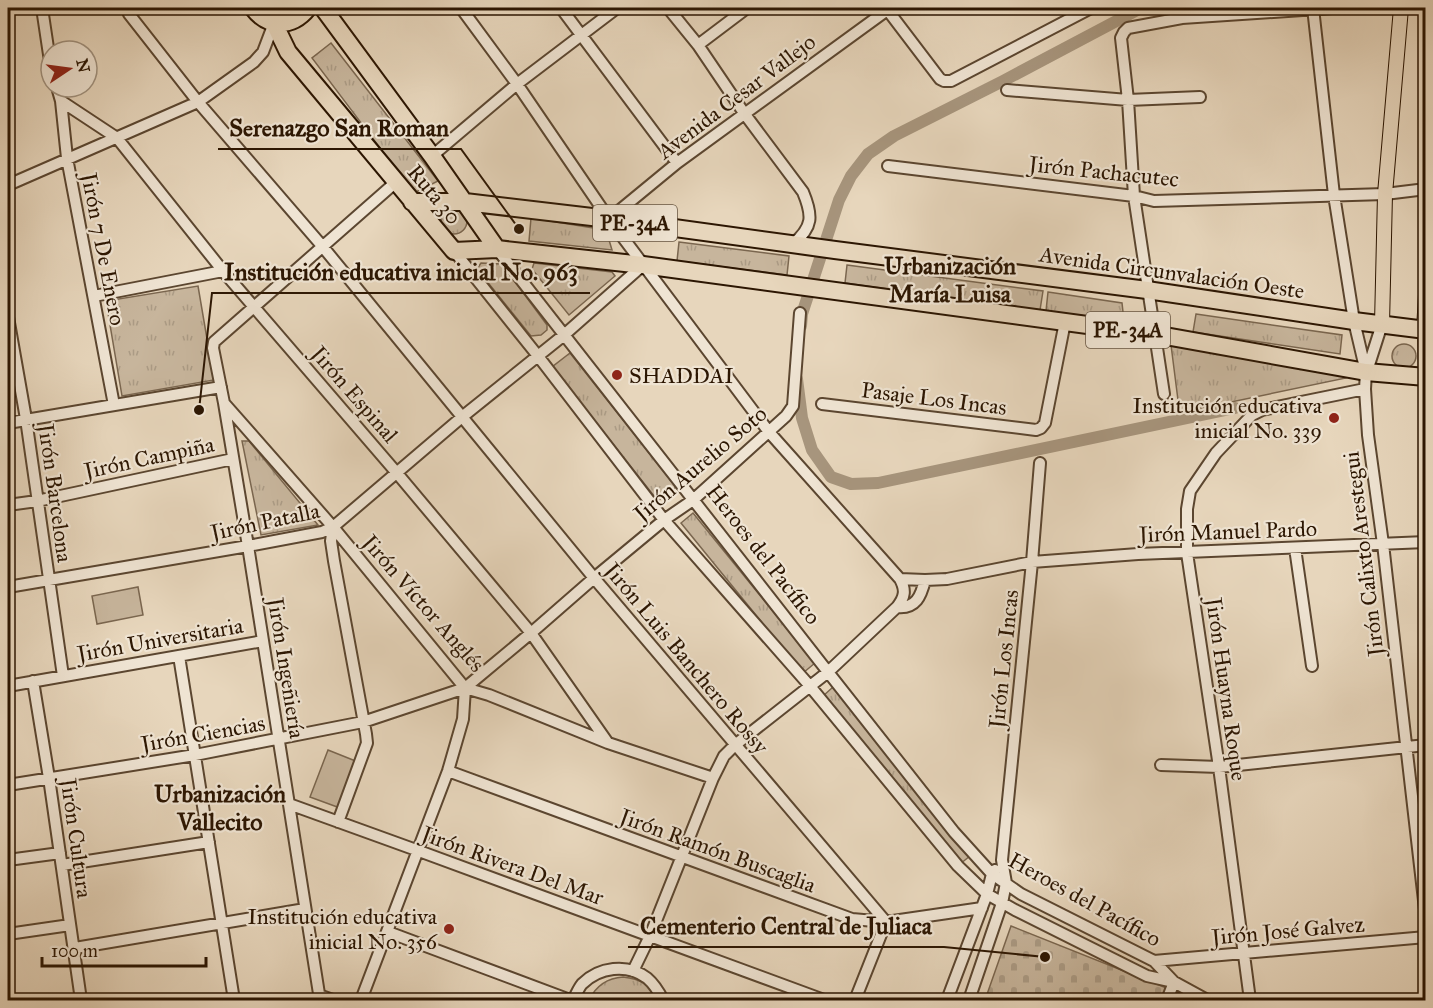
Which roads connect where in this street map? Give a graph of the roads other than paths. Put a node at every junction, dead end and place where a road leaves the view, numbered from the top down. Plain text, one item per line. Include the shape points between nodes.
1 (42, 8) edge
2 (127, 8) edge
3 (253, 8) edge
4 (308, 8) edge
5 (323, 8) edge
6 (461, 8) edge
7 (561, 8) edge
8 (617, 8) edge
9 (668, 8) edge
10 (747, 8) edge
11 (887, 8) edge
12 (1091, 8) edge
13 (1313, 8) edge
14 (1332, 8) edge
15 (1401, 8) edge
16 (274, 23) junction
17 (581, 34) junction
18 (47, 39) edge
19 (698, 45) junction
20 (517, 84) junction
21 (1007, 90) dead end
22 (1200, 97) dead end
23 (1128, 100) junction
24 (61, 101) joint
25 (198, 102) junction
26 (744, 113) junction
27 (117, 138) junction
28 (432, 156) junction
29 (67, 158) junction
30 (676, 163) junction
31 (888, 165) dead end
32 (396, 182) junction
33 (8, 185) edge
34 (1425, 189) edge
35 (1385, 194) junction
36 (1334, 195) junction
37 (1134, 196) junction
38 (412, 202) junction
39 (465, 202) junction
40 (609, 219) junction
41 (799, 245) junction
42 (323, 247) junction
43 (497, 249) junction
44 (454, 251) junction
45 (643, 264) junction
46 (223, 271) junction
47 (1147, 290) junction
48 (1425, 295) edge
49 (94, 296) junction
50 (253, 307) junction
51 (800, 313) dead end
52 (8, 317) edge
53 (1354, 321) junction
54 (1065, 322) junction
55 (1382, 324) junction
56 (9, 330) edge
57 (1425, 330) edge
58 (1154, 334) junction
59 (564, 335) junction
60 (538, 356) junction
61 (1425, 377) edge
62 (1366, 380) junction
63 (221, 387) junction
64 (1164, 394) dead end
65 (224, 403) junction
66 (822, 404) dead end
67 (114, 405) junction
68 (462, 417) junction
69 (26, 420) junction
70 (8, 423) edge
71 (769, 432) junction
72 (234, 459) junction
73 (1040, 463) dead end
74 (396, 472) junction
75 (693, 500) junction
76 (37, 501) junction
77 (8, 505) edge
78 (664, 520) junction
79 (333, 527) junction
80 (1425, 542) edge
81 (1383, 544) junction
82 (248, 546) junction
83 (1295, 548) junction
84 (1187, 553) junction
85 (1032, 562) junction
86 (594, 578) junction
87 (900, 579) junction
88 (925, 580) junction
89 (49, 581) junction
90 (8, 587) edge
91 (897, 607) junction
92 (531, 633) junction
93 (263, 641) junction
94 (179, 656) junction
95 (1312, 666) dead end
96 (828, 672) junction
97 (63, 676) junction
98 (33, 681) junction
99 (809, 685) junction
100 (8, 686) edge
101 (465, 688) junction
102 (363, 722) junction
103 (279, 739) junction
104 (608, 743) junction
105 (735, 745) junction
106 (1425, 745) edge
107 (1405, 746) junction
108 (195, 755) junction
109 (1161, 765) dead end
110 (1219, 767) junction
111 (448, 771) junction
112 (49, 778) junction
113 (713, 778) junction
114 (8, 785) edge
115 (289, 804) junction
116 (338, 822) junction
117 (209, 842) junction
118 (419, 851) junction
119 (60, 853) junction
120 (682, 857) junction
121 (8, 860) edge
122 (1002, 860) junction
123 (62, 865) junction
124 (992, 874) junction
125 (1006, 883) junction
126 (987, 894) junction
127 (1002, 903) junction
128 (982, 908) junction
129 (305, 909) junction
130 (1425, 918) edge
131 (222, 922) junction
132 (886, 922) junction
133 (70, 925) junction
134 (388, 932) junction
135 (8, 934) edge
136 (650, 936) junction
137 (1425, 937) edge
138 (75, 948) junction
139 (1245, 953) junction
140 (1154, 961) junction
141 (633, 971) junction
142 (1174, 982) junction
143 (320, 998) edge
144 (81, 1000) edge
145 (234, 1000) edge
146 (333, 1000) edge
147 (361, 1000) edge
148 (571, 1000) edge
149 (663, 1000) edge
150 (824, 1000) edge
151 (855, 1000) edge
152 (947, 1000) edge
153 (969, 1000) edge
154 (1167, 1000) edge
155 (1208, 1000) edge
156 (1250, 1000) edge

1 - 18 street
2 - 25 street
3 - 16 highway via 259,16
4 - 16 highway via 287,22
5 - 28 highway, Ruta 30
6 - 20 street
7 - 17 street
8 - 17 street
9 - 19 street
10 - 19 street
11 - 12 street via 944,81 951,81
11 - 26 street, Avenida Cesar Vallejo
13 - 14 street
13 - 23 street via 1182,18 1128,28 1121,38
13 - 36 street, Jirón Calixto Arestegui
15 - 35 main road
16 - 25 street via 263,52 254,62
16 - 32 highway, Ruta 30 via 288,52
17 - 20 street
17 - 30 street
19 - 26 street
20 - 28 street
20 - 40 street
21 - 23 street
22 - 23 street
23 - 37 street
24 - 27 street, Jirón Espinal
24 - 29 street, Jirón 7 De Enero
25 - 27 street
25 - 42 street, Jirón Luis Banchero Rossy
26 - 30 street, Avenida Cesar Vallejo
26 - 41 street via 803,192 809,214 808,227
27 - 29 street
27 - 46 street, Jirón Espinal
28 - 39 highway, Ruta 30
29 - 33 street
29 - 49 street, Jirón 7 De Enero
30 - 40 street, Avenida Cesar Vallejo
31 - 37 street, Jirón Pachacutec
32 - 38 highway, Ruta 30
32 - 42 street
34 - 35 street, Jirón Pachacutec
35 - 36 street, Jirón Pachacutec
35 - 55 main road
36 - 37 street, Jirón Pachacutec via 1154,201
36 - 53 street, Jirón Calixto Arestegui
37 - 47 street
38 - 39 highway, Avenida Circunvalación Oeste / PE-34A
38 - 44 highway, Ruta 30
39 - 40 highway, Avenida Circunvalación Oeste / PE-34A
39 - 43 highway, Heroes del Pacífico
40 - 41 highway, Avenida Circunvalación Oeste / PE-34A
40 - 45 street
41 - 47 highway, Avenida Circunvalación Oeste / PE-34A
42 - 50 street
42 - 68 street, Jirón Luis Banchero Rossy
43 - 44 highway, PE-34A
43 - 45 highway, PE-34A
43 - 59 street, Heroes del Pacífico
44 - 60 street, Heroes del Pacífico
45 - 54 highway, PE-34A
45 - 59 street, Jirón Patalla
45 - 71 street
46 - 49 street
46 - 50 street, Jirón Espinal
47 - 53 highway, Avenida Circunvalación Oeste / PE-34A
47 - 58 street
48 - 57 main road
49 - 67 street, Jirón 7 De Enero
50 - 63 street, Jirón Ingeñiería via 213,342
50 - 74 street, Jirón Espinal
51 - 71 street, Jirón Aurelio Soto via 793,406
52 - 56 street, Jirón Barcelona
53 - 55 highway, Avenida Circunvalación Oeste / PE-34A
53 - 62 street, Jirón Calixto Arestegui
54 - 58 highway, PE-34A
54 - 66 street, Pasaje Los Incas via 1045,423 1036,430
55 - 57 highway, Avenida Circunvalación Oeste / PE-34A
55 - 62 street
56 - 69 street, Jirón Barcelona
57 - 61 street
58 - 62 highway, PE-34A
58 - 64 street
59 - 60 street, Jirón Patalla
59 - 75 street, Heroes del Pacífico
60 - 68 street, Jirón Patalla
60 - 78 street, Heroes del Pacífico
61 - 62 highway, PE-34A
62 - 81 street, Jirón Calixto Arestegui via 1368,435
62 - 84 street, Jirón Huayna Roque via 1252,415 1216,453 1190,491
63 - 65 street, Jirón Ingeñiería
63 - 67 street
65 - 72 street, Jirón Ingeñiería
65 - 79 street, Jirón Víctor Anglés
67 - 69 street
68 - 74 street, Jirón Patalla
68 - 86 street, Jirón Luis Banchero Rossy
69 - 70 street
69 - 76 street, Jirón Barcelona
71 - 75 street, Jirón Aurelio Soto
71 - 87 street
72 - 76 street, Jirón Campiña
72 - 82 street, Jirón Ingeñiería
73 - 85 street, Jirón Los Incas
74 - 79 street, Jirón Patalla
74 - 92 street, Jirón Espinal
75 - 78 street, Jirón Aurelio Soto
75 - 96 street, Heroes del Pacífico
76 - 77 street, Jirón Campiña
76 - 89 street, Jirón Barcelona
78 - 86 street, Jirón Aurelio Soto
78 - 99 street, Heroes del Pacífico
79 - 82 street, Jirón Patalla
79 - 101 street, Jirón Víctor Anglés
79 - 102 street via 334,561
80 - 81 street, Jirón Manuel Pardo
81 - 83 street, Jirón Manuel Pardo
81 - 107 street, Jirón Calixto Arestegui
82 - 89 street, Jirón Patalla
82 - 93 street, Jirón Ingeñiería
83 - 84 street, Jirón Manuel Pardo
83 - 95 street
84 - 85 street, Jirón Manuel Pardo
84 - 110 street, Jirón Huayna Roque
85 - 88 street, Jirón Manuel Pardo
85 - 122 street, Jirón Los Incas
86 - 92 street, Jirón Aurelio Soto
86 - 105 street, Jirón Luis Banchero Rossy
87 - 88 street, Jirón Manuel Pardo
87 - 91 street via 904,594
88 - 91 street via 914,603
89 - 90 street, Jirón Patalla
89 - 97 street, Jirón Barcelona
91 - 96 street
92 - 101 street, Jirón Aurelio Soto
92 - 104 street, Jirón Espinal
93 - 94 street, Jirón Universitaria
93 - 103 street, Jirón Ingeñiería
94 - 97 street, Jirón Universitaria
94 - 108 street
96 - 99 street
96 - 124 street, Heroes del Pacífico via 954,832
97 - 98 street, Jirón Universitaria
98 - 100 street, Jirón Universitaria
98 - 112 street, Jirón Cultura
99 - 105 street
99 - 126 street, Heroes del Pacífico via 958,866
101 - 102 street, Jirón Ciencias
101 - 104 street, Jirón Víctor Anglés
101 - 111 street via 464,719
102 - 103 street, Jirón Ciencias
102 - 116 street via 367,743
103 - 108 street, Jirón Ciencias
103 - 115 street, Jirón Ingeñiería
104 - 113 street, Jirón Víctor Anglés
105 - 113 street via 724,756
105 - 132 street, Jirón Luis Banchero Rossy
106 - 107 street
107 - 110 street
107 - 130 street, Jirón Calixto Arestegui
108 - 112 street, Jirón Ciencias
108 - 117 street
109 - 110 street
110 - 139 street, Jirón Huayna Roque
111 - 118 street
111 - 120 street, Jirón Ramón Buscaglia
112 - 114 street
112 - 119 street, Jirón Cultura
113 - 120 street
115 - 116 street, Jirón Rivera Del Mar
115 - 129 street, Jirón Ingeñiería
116 - 118 street, Jirón Rivera Del Mar
117 - 123 street
117 - 131 street
118 - 134 street
118 - 136 street, Jirón Rivera Del Mar
119 - 121 street
119 - 123 street, Jirón Cultura
120 - 132 street, Jirón Ramón Buscaglia via 852,919
120 - 136 street
122 - 124 street
122 - 125 street
123 - 133 street, Jirón Cultura
124 - 125 street, Heroes del Pacífico
124 - 126 street
125 - 127 street
125 - 140 street, Heroes del Pacífico
126 - 127 street, Heroes del Pacífico
126 - 128 street
127 - 142 street, Heroes del Pacífico via 1147,975
127 - 153 street
128 - 132 street, Jirón Ramón Buscaglia
128 - 152 street
129 - 131 street
129 - 143 street, Jirón Ingeñiería
131 - 138 street
131 - 145 street
132 - 151 street
133 - 135 street
133 - 138 street, Jirón Cultura
134 - 147 street
134 - 148 street
136 - 141 street
136 - 150 street, Jirón Rivera Del Mar
137 - 139 street, Jirón José Galvez
138 - 144 street, Jirón Cultura
139 - 140 street, Jirón José Galvez
139 - 156 street, Jirón Huayna Roque
140 - 142 street, Heroes del Pacífico
141 - 148 street via 614,968 596,973
141 - 149 street via 647,978
142 - 154 street
142 - 155 street
143 - 146 street

